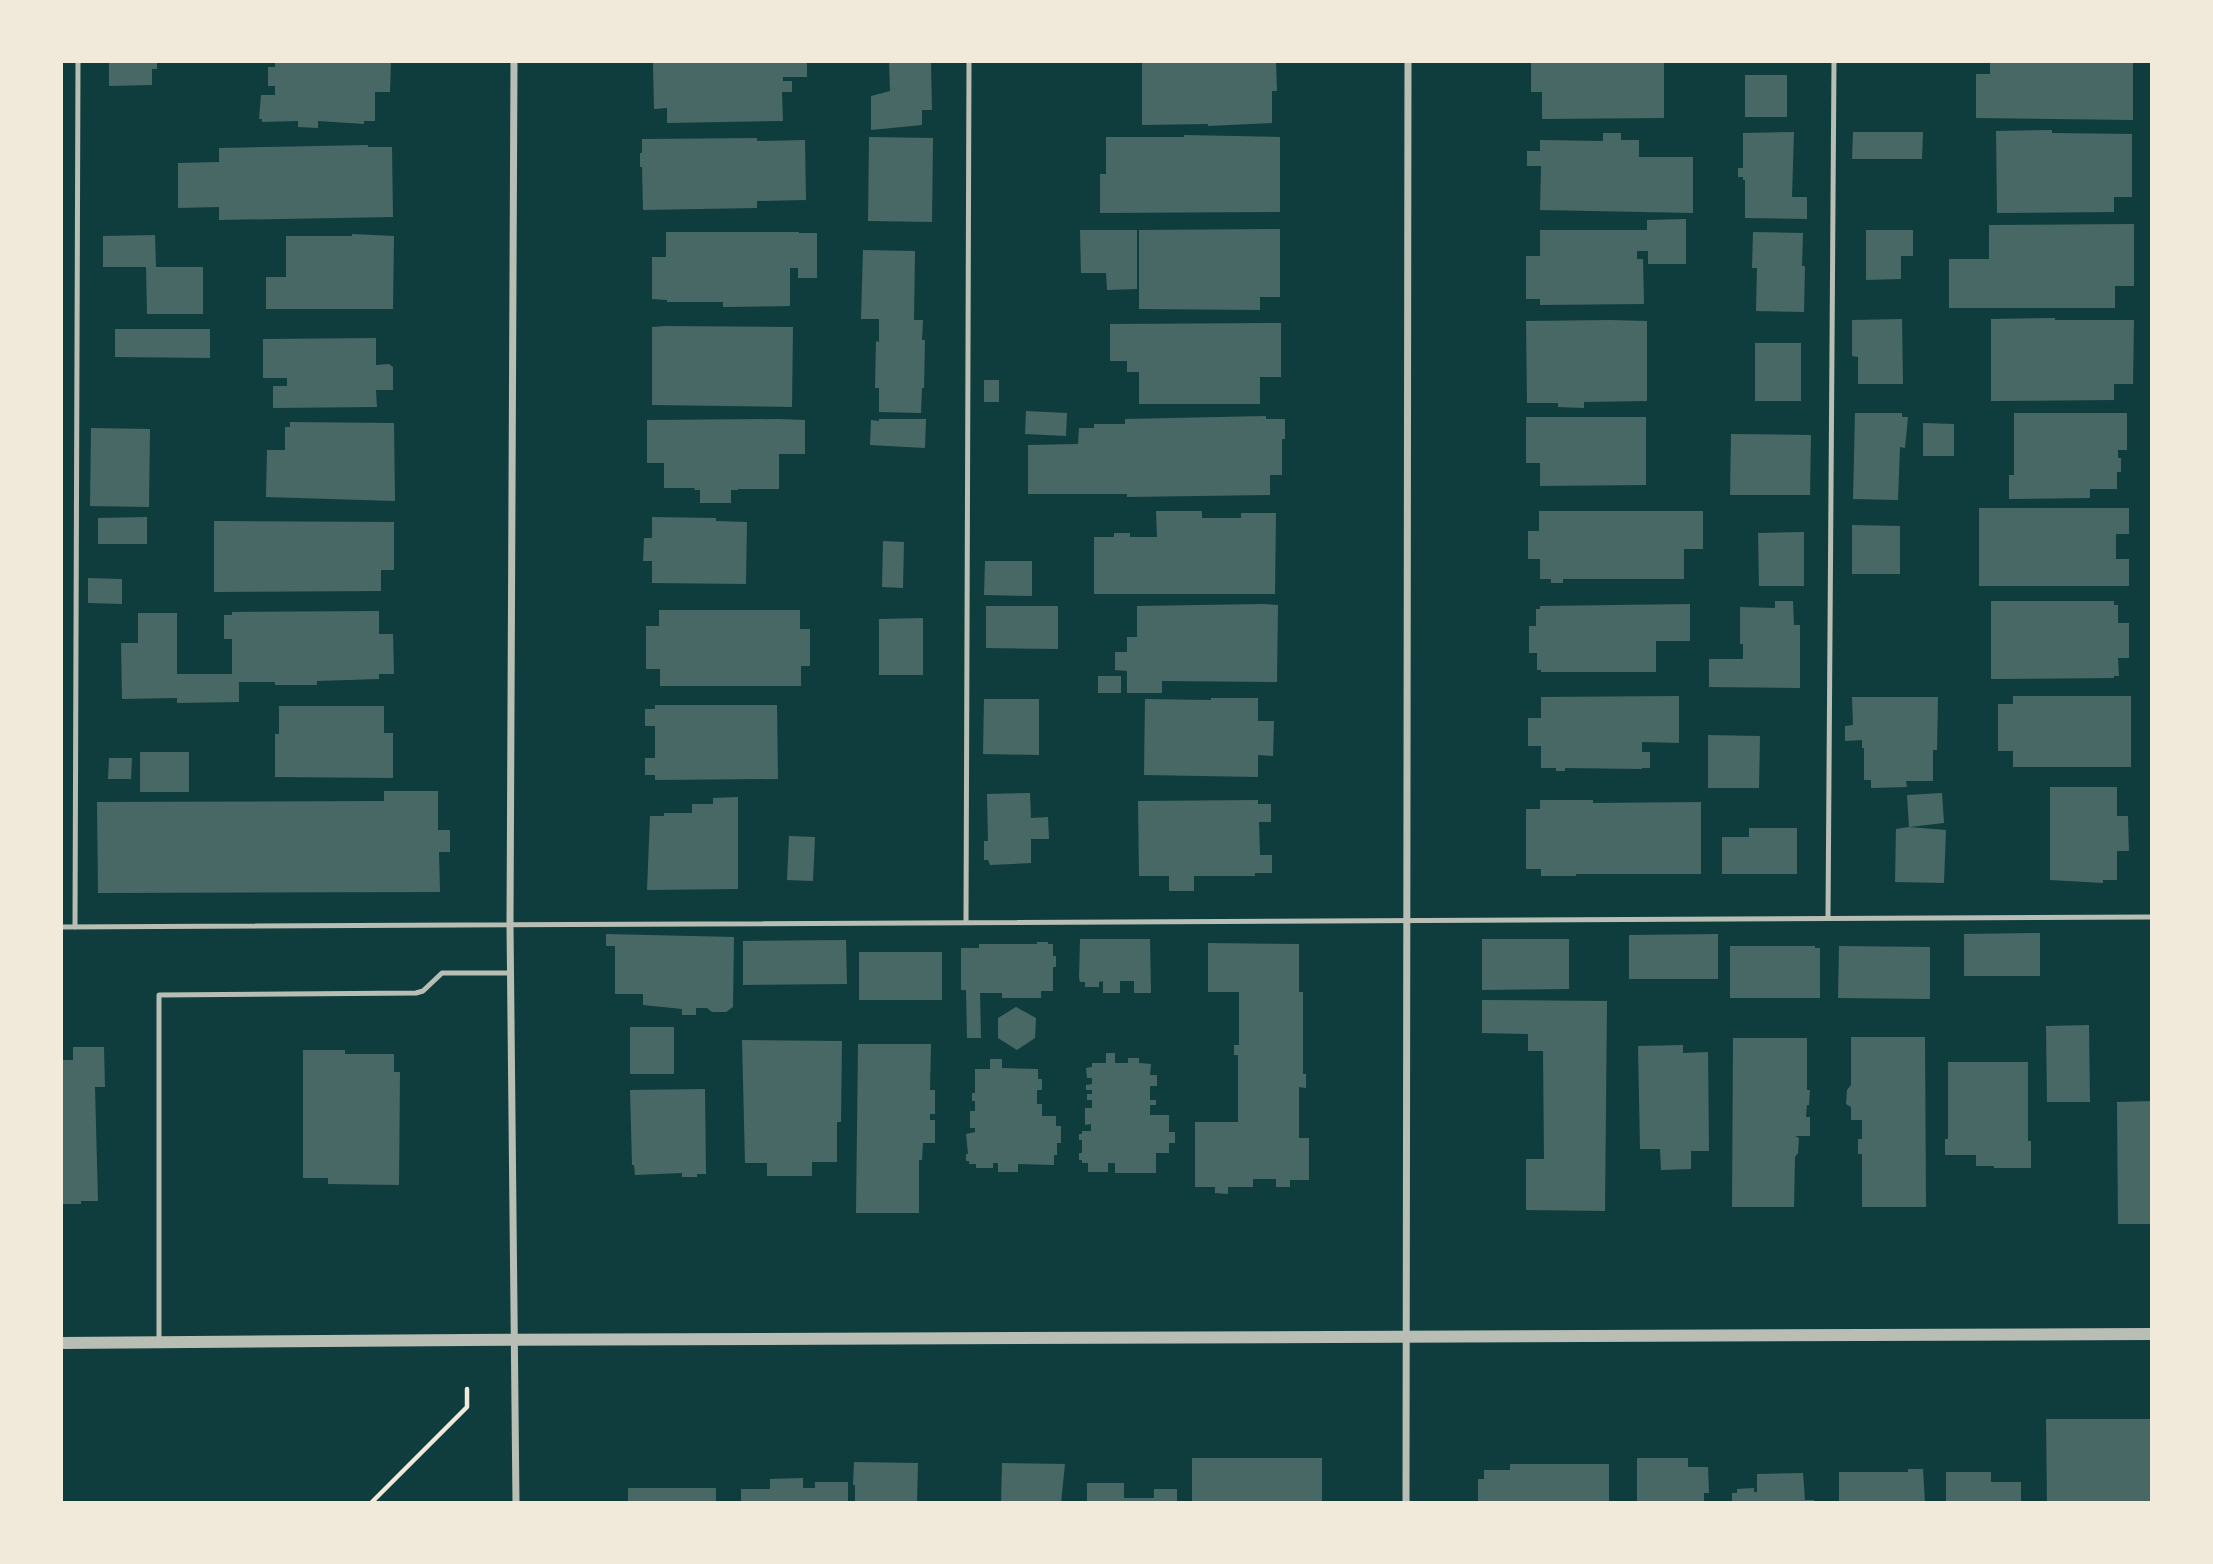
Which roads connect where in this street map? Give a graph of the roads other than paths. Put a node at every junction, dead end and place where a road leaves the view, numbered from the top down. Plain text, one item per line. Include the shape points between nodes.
1 (78, 61) edge
2 (514, 61) edge
3 (969, 61) edge
4 (1408, 61) edge
5 (1834, 61) edge
6 (2152, 917) edge
7 (1828, 918) junction
8 (1408, 921) junction
9 (966, 922) junction
10 (510, 924) junction
11 (61, 928) edge
12 (75, 928) junction
13 (511, 973) junction
14 (2152, 1334) edge
15 (1407, 1336) junction
16 (515, 1340) junction
17 (159, 1342) junction
18 (61, 1343) edge
19 (516, 1503) edge
20 (1406, 1503) edge

1 - 12 lane
2 - 10 street
3 - 9 lane
4 - 8 street
5 - 7 lane
6 - 7 lane
7 - 8 lane
8 - 9 lane
8 - 15 street
9 - 10 lane
10 - 12 lane
10 - 13 street
11 - 12 lane
13 - 16 street
13 - 17 lane via 442,973 416,993 159,995
14 - 15 street
15 - 16 street
15 - 20 street
16 - 17 street
16 - 19 street
17 - 18 street

